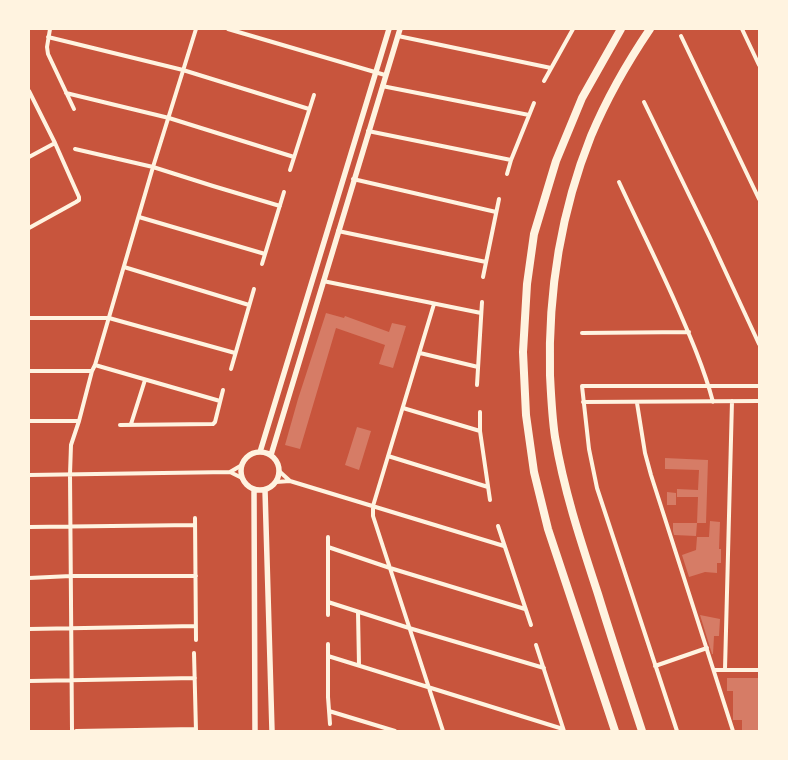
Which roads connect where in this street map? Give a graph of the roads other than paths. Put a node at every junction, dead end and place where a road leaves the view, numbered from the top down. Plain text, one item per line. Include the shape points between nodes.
1 (50, 29) edge
2 (196, 29) edge
3 (228, 29) edge
4 (389, 29) edge
5 (400, 29) edge
6 (573, 29) edge
7 (622, 29) edge
8 (650, 29) edge
9 (742, 29) edge
10 (398, 36) junction
11 (681, 36) dead end
12 (48, 37) junction
13 (759, 65) edge
14 (551, 68) junction
15 (183, 70) junction
16 (376, 72) junction
17 (385, 75) junction
18 (544, 81) dead end
19 (382, 86) junction
20 (29, 91) edge
21 (66, 92) junction
22 (314, 95) dead end
23 (644, 102) dead end
24 (534, 103) dead end
25 (74, 109) dead end
26 (309, 109) junction
27 (529, 115) junction
28 (169, 118) junction
29 (368, 131) junction
30 (54, 143) junction
31 (75, 148) dead end
32 (29, 157) edge
33 (294, 157) junction
34 (511, 160) junction
35 (154, 167) junction
36 (290, 170) dead end
37 (507, 174) dead end
38 (353, 179) junction
39 (619, 182) dead end
40 (284, 192) dead end
41 (759, 199) edge
42 (499, 200) dead end
43 (280, 206) junction
44 (496, 212) junction
45 (139, 217) junction
46 (29, 228) edge
47 (338, 231) junction
48 (265, 254) junction
49 (486, 262) junction
50 (262, 264) dead end
51 (124, 267) junction
52 (483, 277) dead end
53 (323, 281) junction
54 (254, 289) dead end
55 (482, 302) dead end
56 (249, 304) junction
57 (434, 304) junction
58 (481, 313) junction
59 (29, 318) edge
60 (109, 318) junction
61 (689, 332) junction
62 (582, 333) dead end
63 (759, 344) edge
64 (235, 353) junction
65 (420, 353) junction
66 (95, 365) junction
67 (478, 367) junction
68 (230, 369) dead end
69 (92, 370) junction
70 (29, 371) edge
71 (145, 380) junction
72 (477, 386) dead end
73 (709, 386) junction
74 (759, 386) edge
75 (224, 390) dead end
76 (220, 401) junction
77 (732, 401) junction
78 (759, 401) edge
79 (583, 402) junction
80 (713, 402) junction
81 (637, 403) junction
82 (403, 408) junction
83 (480, 412) dead end
84 (29, 421) edge
85 (79, 421) junction
86 (131, 424) junction
87 (120, 425) dead end
88 (480, 431) junction
89 (260, 452) junction
90 (271, 455) junction
91 (388, 456) junction
92 (242, 465) junction
93 (279, 471) junction
94 (230, 472) junction
95 (70, 474) junction
96 (29, 475) edge
97 (242, 478) junction
98 (290, 481) junction
99 (276, 482) junction
100 (488, 487) junction
101 (254, 490) junction
102 (265, 490) junction
103 (490, 500) dead end
104 (373, 506) junction
105 (195, 518) dead end
106 (70, 526) junction
107 (195, 526) junction
108 (498, 526) dead end
109 (29, 527) edge
110 (328, 537) dead end
111 (504, 546) junction
112 (328, 547) junction
113 (390, 568) junction
114 (71, 576) junction
115 (196, 576) junction
116 (29, 578) edge
117 (328, 602) junction
118 (525, 609) junction
119 (358, 612) junction
120 (328, 615) dead end
121 (531, 625) dead end
122 (196, 626) junction
123 (72, 628) junction
124 (409, 628) junction
125 (29, 629) edge
126 (196, 640) dead end
127 (328, 644) dead end
128 (536, 645) dead end
129 (707, 648) junction
130 (194, 653) dead end
131 (328, 656) junction
132 (359, 665) junction
133 (656, 666) junction
134 (544, 668) junction
135 (714, 670) junction
136 (725, 670) junction
137 (759, 670) edge
138 (195, 678) junction
139 (72, 680) junction
140 (29, 681) edge
141 (430, 688) junction
142 (329, 711) junction
143 (330, 724) dead end
144 (196, 730) edge
145 (563, 730) edge
146 (72, 731) edge
147 (76, 731) edge
148 (255, 731) edge
149 (272, 731) edge
150 (395, 731) edge
151 (443, 731) edge
152 (615, 731) edge
153 (642, 731) edge
154 (677, 731) edge
155 (733, 731) edge

1 - 12 street
2 - 15 street
3 - 16 street
4 - 16 street
5 - 10 street
6 - 14 street
7 - 152 highway via 582,98 556,161 534,234 527,284 523,352 526,416 534,472 548,529
8 - 153 highway via 606,104 578,172 568,206 554,282 550,352 555,435 573,519
9 - 13 street
10 - 14 street
10 - 17 street
11 - 41 street
12 - 15 street
12 - 21 street via 46,48
14 - 18 street
15 - 26 street
15 - 28 street
16 - 17 street
16 - 89 street
17 - 19 street
19 - 27 street
19 - 29 street
20 - 30 street
21 - 25 street
21 - 28 street
22 - 26 street
23 - 63 street
24 - 27 street
26 - 33 street
27 - 34 street
28 - 33 street
28 - 35 street
29 - 34 street
29 - 38 street
30 - 32 street
30 - 46 street via 79,197 78,200
31 - 35 street
33 - 36 street
34 - 37 street
35 - 43 street
35 - 45 street
38 - 44 street
38 - 47 street
39 - 61 street
40 - 43 street
42 - 44 street
43 - 48 street
44 - 49 street
45 - 48 street
45 - 51 street
47 - 49 street
47 - 53 street
48 - 50 street
49 - 52 street
51 - 56 street
51 - 60 street
53 - 57 street
53 - 90 street
54 - 56 street
55 - 58 street
56 - 64 street
57 - 58 street
57 - 65 street
58 - 67 street
59 - 60 street
60 - 64 street
60 - 66 street
61 - 62 street
61 - 73 street
64 - 68 street
65 - 67 street
65 - 82 street
66 - 69 street
66 - 71 street
67 - 72 street
69 - 70 street
69 - 85 street
71 - 76 street
71 - 86 street
73 - 74 street
73 - 79 street via 582,386
73 - 80 street
75 - 76 street
76 - 86 street via 213,424
77 - 78 street
77 - 80 street
77 - 136 street
79 - 81 street
79 - 133 street via 597,488
80 - 81 street
81 - 129 street via 651,475
82 - 88 street
82 - 91 street
83 - 88 street
84 - 85 street
85 - 95 street via 71,445
86 - 87 street
88 - 100 street
89 - 90 street
89 - 92 street via 249,456
90 - 93 street
91 - 100 street
91 - 104 street
92 - 94 street
92 - 97 street
93 - 98 street
93 - 99 street
94 - 95 street
94 - 97 street
95 - 96 street
95 - 106 street
97 - 101 street
98 - 99 street
98 - 104 street
99 - 102 street
100 - 103 street
101 - 102 street
101 - 148 street
102 - 149 street
104 - 111 street
104 - 113 street via 373,516
105 - 107 street
106 - 107 street
106 - 109 street
106 - 114 street
107 - 115 street
108 - 111 street
110 - 112 street
111 - 118 street
112 - 113 street
112 - 117 street
113 - 118 street
113 - 124 street
114 - 115 street
114 - 116 street
114 - 123 street
115 - 122 street
117 - 119 street
117 - 120 street
118 - 121 street
119 - 124 street
119 - 132 street
122 - 123 street
122 - 126 street
123 - 125 street
123 - 139 street
124 - 134 street
124 - 141 street
127 - 131 street
128 - 134 street
129 - 133 street
129 - 135 street
130 - 138 street
131 - 132 street
131 - 142 street
132 - 141 street
133 - 154 street
134 - 145 street
135 - 136 street
135 - 155 street
136 - 137 street
138 - 139 street
138 - 144 street
139 - 140 street
139 - 146 street
141 - 145 street
141 - 151 street
142 - 143 street
142 - 150 street
144 - 147 street

